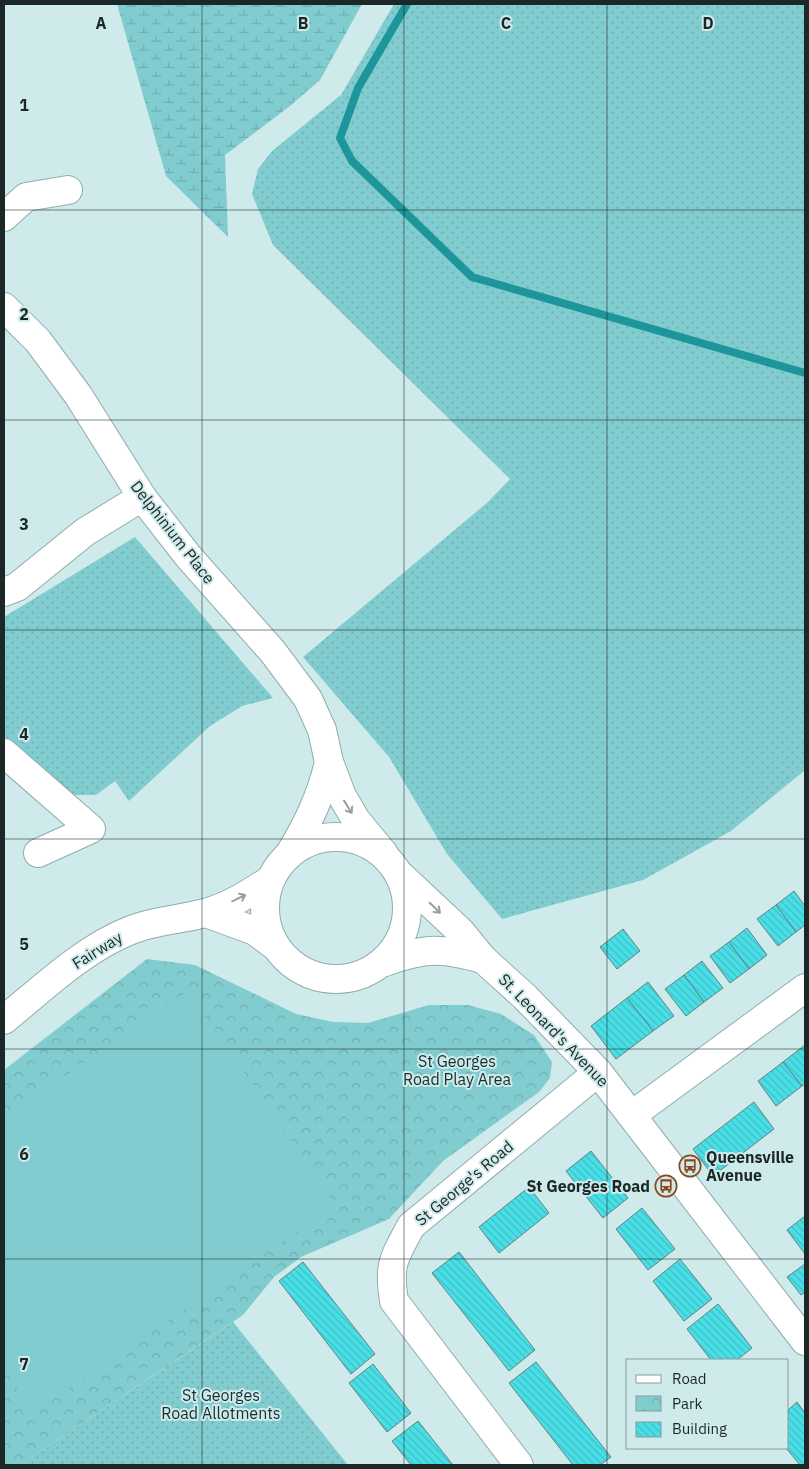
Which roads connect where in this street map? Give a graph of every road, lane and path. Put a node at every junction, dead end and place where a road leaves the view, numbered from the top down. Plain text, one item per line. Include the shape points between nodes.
1 (68, 190) dead end
2 (4, 217) edge
3 (4, 307) edge
4 (142, 497) junction
5 (4, 592) edge
6 (4, 753) edge
7 (330, 762) junction
8 (38, 853) dead end
9 (289, 855) junction
10 (392, 864) junction
11 (270, 880) junction
12 (206, 913) junction
13 (275, 946) junction
14 (483, 959) junction
15 (385, 962) junction
16 (805, 988) edge
17 (4, 1020) edge
18 (598, 1072) junction
19 (632, 1115) junction
20 (805, 1341) edge
21 (519, 1465) edge

1 - 2 street via 26,198
3 - 4 street, Delphinium Place via 38,341 78,395
4 - 5 street via 85,532 18,587
4 - 7 street, Delphinium Place via 188,556 273,652 308,699 322,730
6 - 8 street via 90,829
7 - 9 street, Delphinium Place via 324,788 313,813
7 -> 10 street, Delphinium Place via 342,796 356,820
9 - 10 street via 309,842 338,836 363,841
9 - 11 street
10 -> 14 street, St. Leonard's Avenue via 461,932
10 - 15 street via 408,907 406,926
12 -> 11 street, Fairway via 247,895
11 - 13 street via 264,904 266,922
12 - 13 street, Fairway via 254,931
12 - 17 street, Fairway via 163,920 129,931 83,956
13 - 15 street via 291,965 311,976 335,980 364,975
14 - 15 street, St. Leonard's Avenue via 448,950 411,952
14 - 18 street, St. Leonard's Avenue
16 - 19 street
18 - 19 street, St. Leonard's Avenue
18 - 21 street, St George's Road via 411,1226 396,1254 390,1275 394,1301
19 - 20 street, St. Leonard's Avenue

